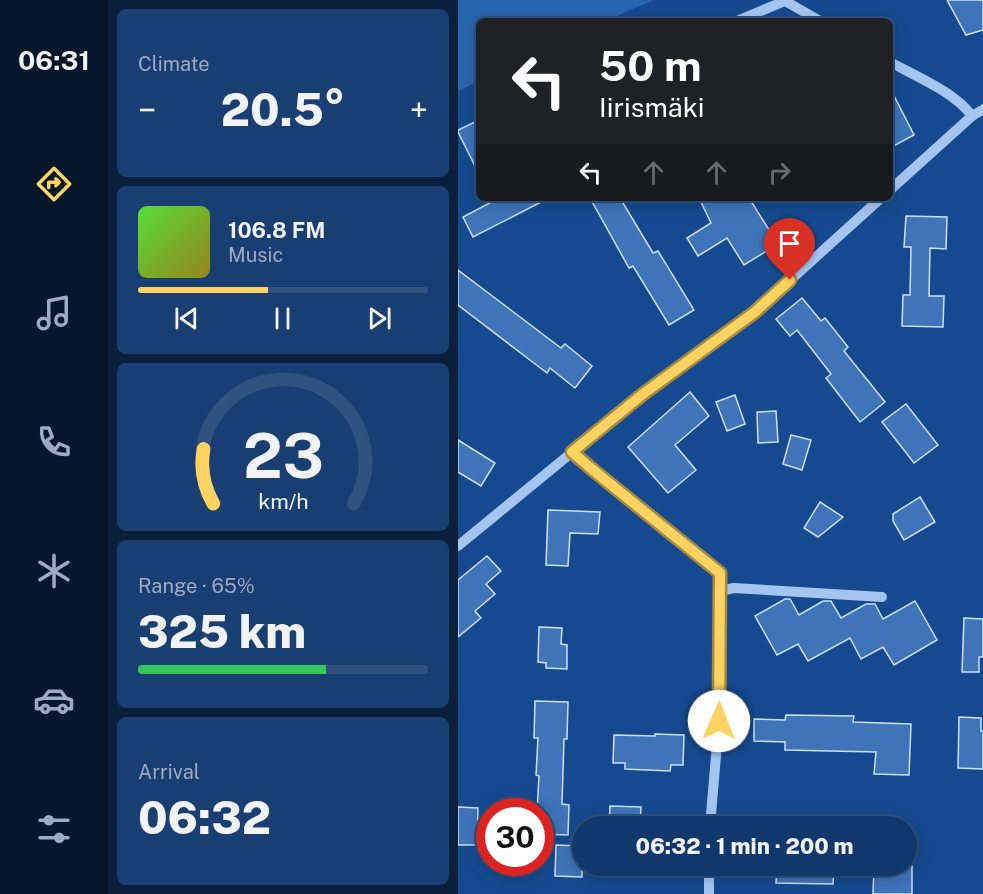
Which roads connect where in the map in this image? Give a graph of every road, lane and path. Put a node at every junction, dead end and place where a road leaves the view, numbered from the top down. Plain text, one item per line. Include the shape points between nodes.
1 (743, 18) edge
2 (815, 18) edge
3 (893, 64) edge
4 (983, 109) edge
5 (972, 116) junction
6 (893, 187) edge
7 (878, 201) edge
8 (572, 452) junction
9 (459, 544) edge
10 (720, 591) junction
11 (882, 597) dead end
12 (711, 816) edge
13 (709, 876) edge
14 (709, 894) edge

1 - 2 street via 785,1
3 - 5 street via 954,99
4 - 5 street
5 - 6 street
7 - 8 street via 755,312
8 - 9 street
8 - 10 street via 720,573
10 - 11 street via 734,588
10 - 12 street via 719,721
13 - 14 street

